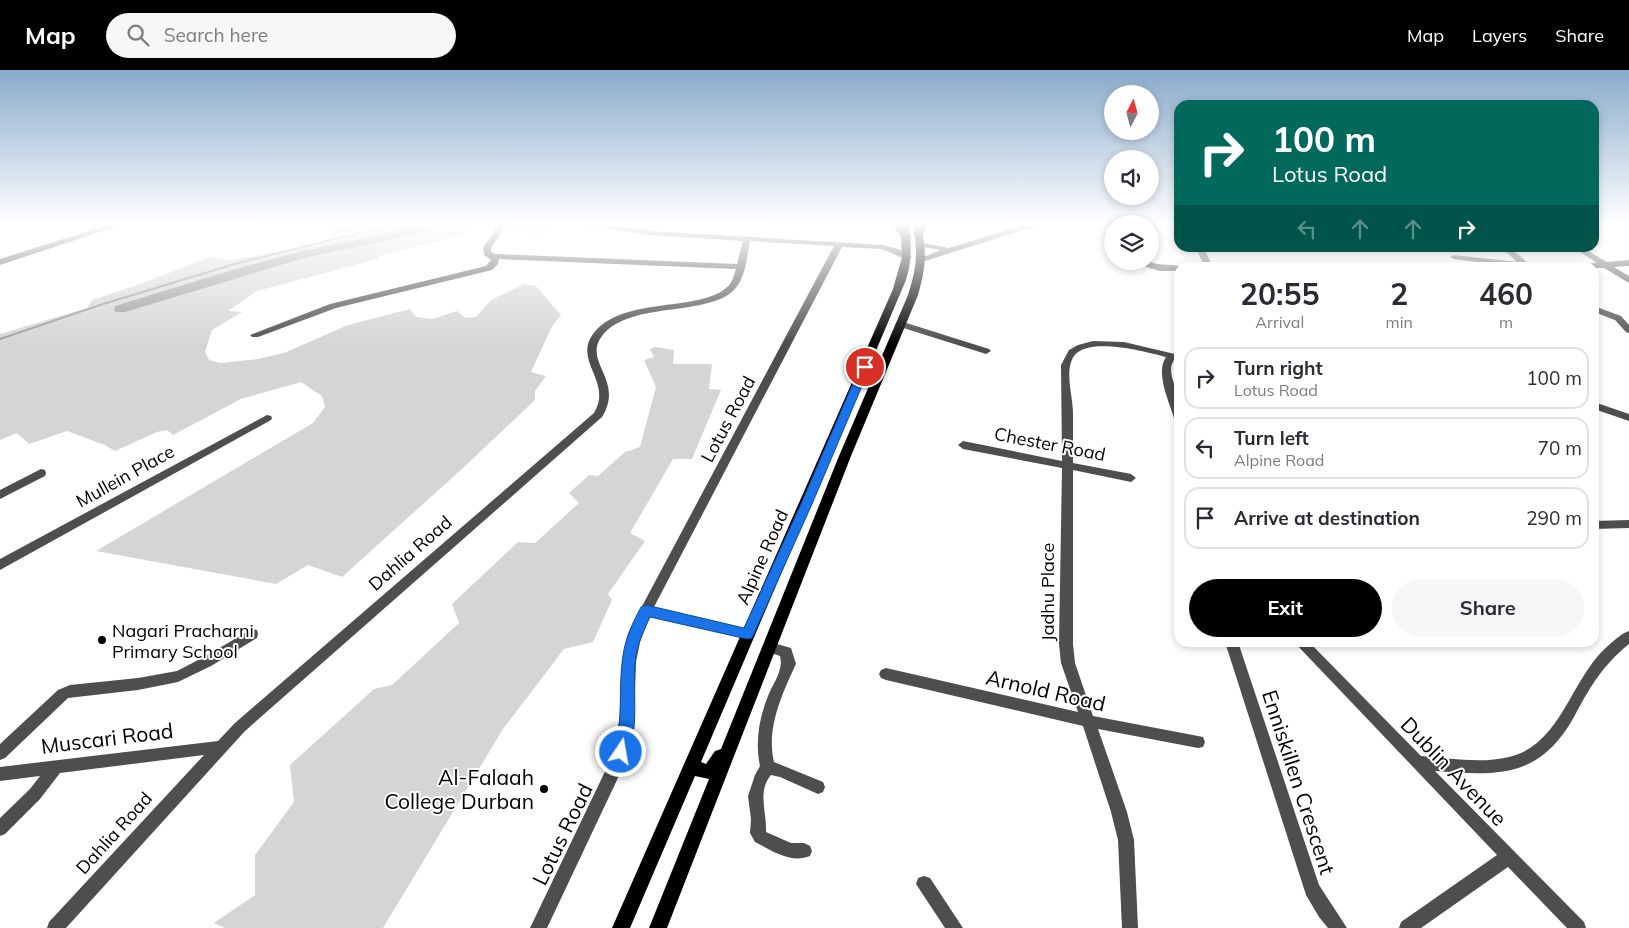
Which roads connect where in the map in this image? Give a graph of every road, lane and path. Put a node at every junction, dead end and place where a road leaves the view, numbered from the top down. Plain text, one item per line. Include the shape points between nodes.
1 (494, 264) edge
2 (674, 264) edge
3 (741, 264) edge
4 (829, 264) edge
5 (910, 264) edge
6 (915, 264) edge
7 (1605, 264) joint
8 (1599, 265) edge
9 (740, 267) junction
10 (1159, 267) edge
11 (1174, 268) edge
12 (1629, 280) edge
13 (1599, 311) edge
14 (1618, 318) junction
15 (1629, 322) edge
16 (900, 324) junction
17 (1629, 330) edge
18 (256, 335) dead end
19 (986, 351) dead end
20 (1174, 357) edge
21 (1174, 358) edge
22 (1174, 400) edge
23 (1599, 407) edge
24 (267, 418) dead end
25 (1629, 418) edge
26 (963, 445) dead end
27 (845, 456) junction
28 (1068, 466) junction
29 (820, 472) junction
30 (41, 473) dead end
31 (1131, 478) dead end
32 (0, 495) edge
33 (1629, 524) edge
34 (1599, 525) edge
35 (0, 565) edge
36 (646, 610) junction
37 (252, 634) dead end
38 (747, 634) junction
39 (1629, 636) edge
40 (770, 647) junction
41 (1233, 647) edge
42 (1305, 647) edge
43 (886, 674) dead end
44 (1088, 721) junction
45 (738, 728) junction
46 (1198, 742) dead end
47 (220, 747) junction
48 (0, 752) edge
49 (1417, 763) junction
50 (57, 766) junction
51 (690, 767) junction
52 (768, 768) junction
53 (0, 774) edge
54 (818, 787) dead end
55 (0, 829) edge
56 (804, 851) dead end
57 (1508, 857) junction
58 (924, 884) dead end
59 (55, 928) edge
60 (538, 928) edge
61 (621, 928) edge
62 (658, 928) edge
63 (955, 928) edge
64 (1130, 928) edge
65 (1339, 928) edge
66 (1407, 928) edge
67 (1578, 928) edge

1 - 18 street via 484,270 341,304
2 - 9 street
3 - 9 street, Dahlia Road
4 - 36 street, Lotus Road
5 - 29 main road, Alpine Road
6 - 16 main road, Alpine Road via 913,294
7 - 8 street
7 - 12 street
9 - 47 street, Dahlia Road via 734,284 724,293 629,315 602,331 592,348 606,395 598,416
10 - 11 street
13 - 14 street
14 - 15 street
14 - 17 street
16 - 19 street
16 - 27 main road, Alpine Road
20 - 28 street, Jadhu Place via 1099,343 1083,345 1071,353 1065,371
21 - 22 street via 1166,363 1166,372
23 - 25 street
24 - 35 street, Mullein Place
26 - 28 street, Chester Road
27 - 29 main road via 834,455
27 - 40 main road, Alpine Road
28 - 31 street, Chester Road
28 - 44 street, Jadhu Place via 1066,644 1068,663
29 - 38 main road, Alpine Road
30 - 32 street
33 - 34 street
36 - 38 street
36 - 60 street, Lotus Road via 628,663 626,735 621,752
37 - 48 street via 178,676 63,694
38 - 51 main road, Alpine Road
39 - 49 street via 1596,667 1559,730 1540,752 1524,760 1494,766
40 - 45 main road, Alpine Road
40 - 52 street via 786,652 789,664 774,697 766,726
41 - 65 street, Enniskillen Crescent via 1312,889
42 - 49 street, Dublin Avenue
43 - 44 street, Arnold Road
44 - 46 street, Arnold Road
44 - 64 street, Jadhu Place via 1126,840
45 - 51 main road via 709,772
45 - 62 main road, Alpine Road
47 - 50 street, Muscari Road
47 - 59 street, Dahlia Road
49 - 57 street, Dublin Avenue
50 - 53 street, Muscari Road
50 - 55 street
51 - 61 main road, Alpine Road
52 - 54 street via 780,769
52 - 56 street via 755,796 758,833 764,840 790,851
57 - 66 street
57 - 67 street, Dublin Avenue
58 - 63 street

